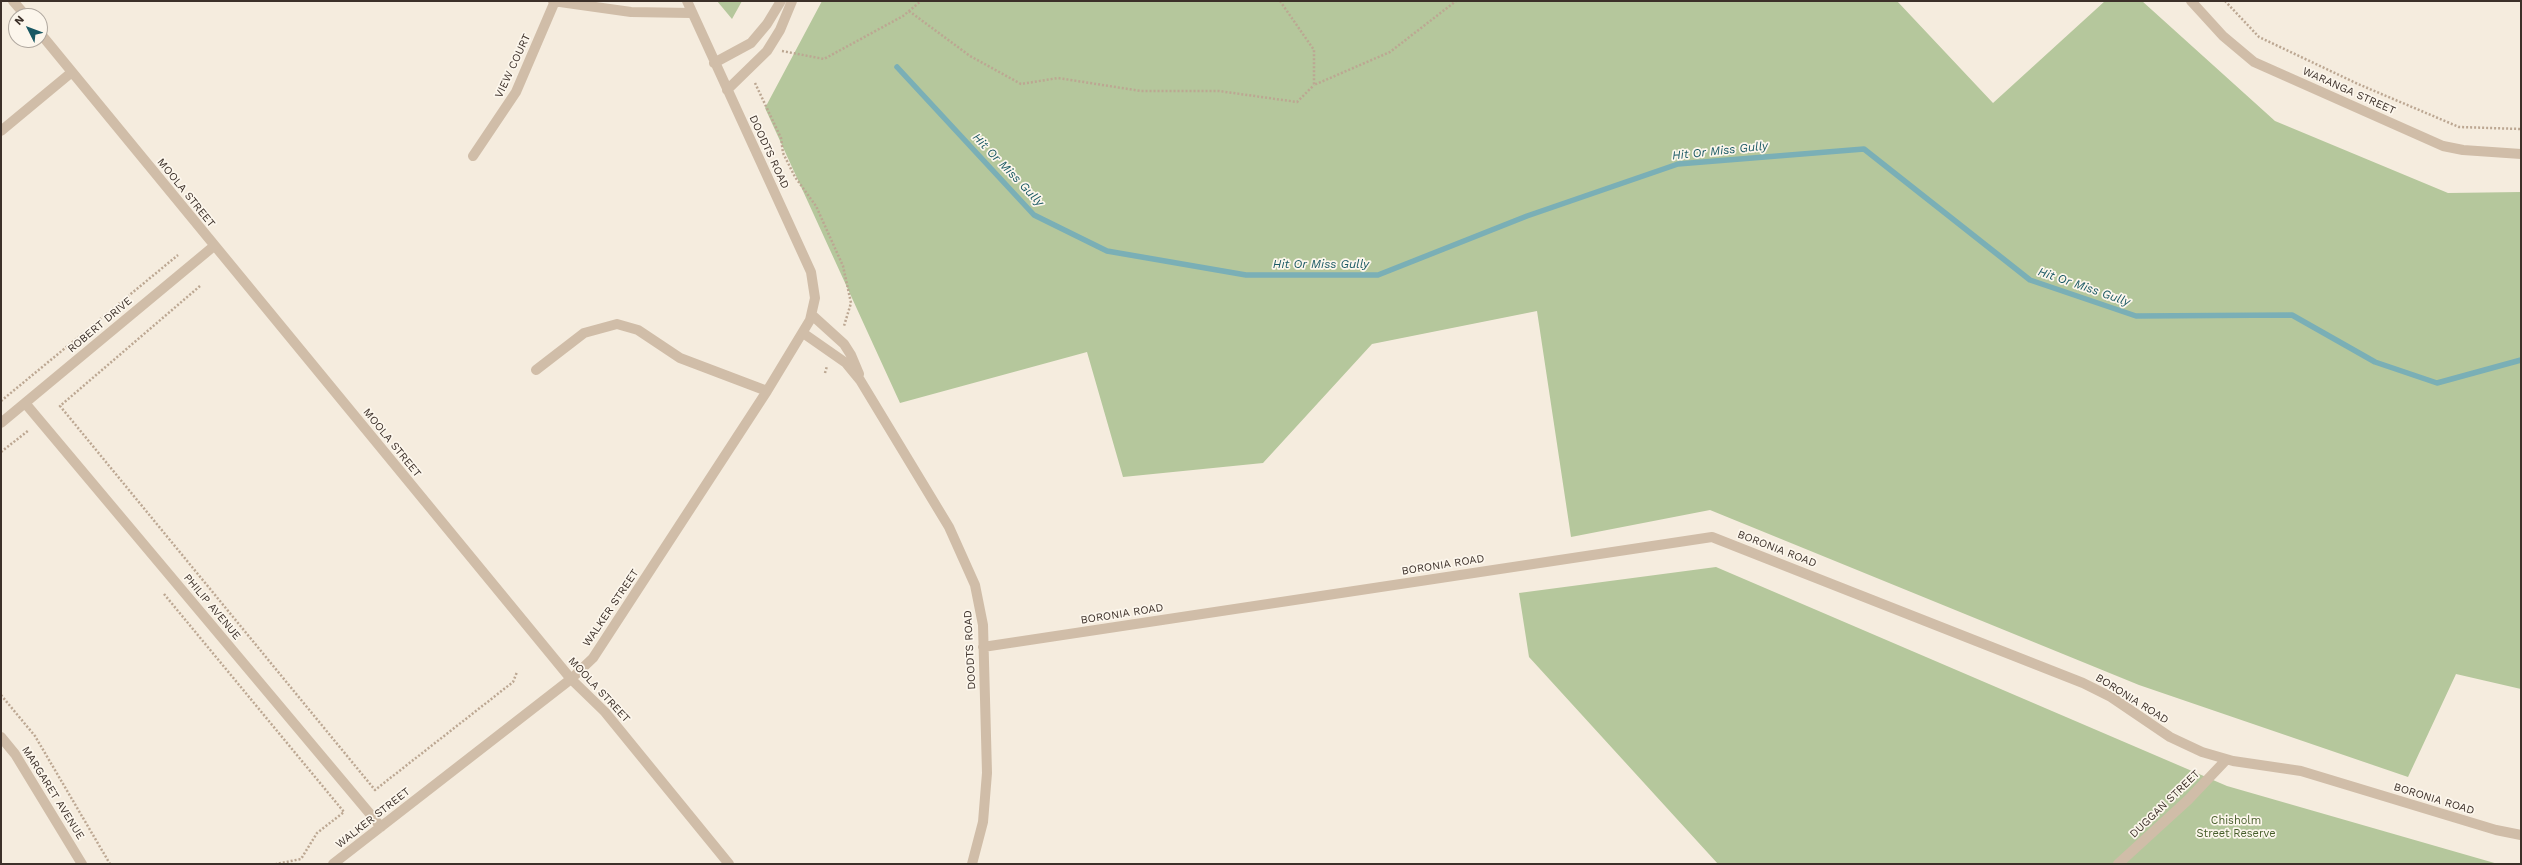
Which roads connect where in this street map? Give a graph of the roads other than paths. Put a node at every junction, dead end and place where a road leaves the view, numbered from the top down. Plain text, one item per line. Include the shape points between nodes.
1 (554, 1) edge
2 (687, 1) edge
3 (781, 1) edge
4 (792, 1) edge
5 (2191, 1) edge
6 (691, 13) junction
7 (48, 43) edge
8 (714, 64) junction
9 (72, 72) junction
10 (727, 90) junction
11 (1, 131) edge
12 (2521, 154) edge
13 (473, 156) dead end
14 (214, 246) junction
15 (812, 316) junction
16 (804, 333) junction
17 (536, 370) dead end
18 (866, 390) junction
19 (767, 391) junction
20 (25, 403) junction
21 (1, 423) edge
22 (984, 647) junction
23 (571, 679) junction
24 (1, 737) edge
25 (2226, 760) junction
26 (381, 827) junction
27 (2521, 835) edge
28 (82, 864) edge
29 (334, 864) edge
30 (729, 864) edge
31 (972, 864) edge
32 (2118, 864) edge

1 - 6 street via 638,13
1 - 13 street, VIEW COURT via 516,92
2 - 6 street, DOODTS ROAD
3 - 8 street via 767,24 751,42
4 - 10 street via 770,47 749,71
5 - 12 street, WARANGA STREET via 2231,44 2254,62 2443,146
6 - 8 street, DOODTS ROAD
7 - 9 street, MOOLA STREET
8 - 10 street, DOODTS ROAD
9 - 11 street
9 - 14 street, MOOLA STREET
10 - 15 street, DOODTS ROAD via 811,272 815,290
14 - 20 street, ROBERT DRIVE
14 - 23 street, MOOLA STREET
15 - 16 street, DOODTS ROAD
15 - 18 street, DOODTS ROAD via 839,339 851,355
16 - 18 street, DOODTS ROAD via 852,369
16 - 19 street, WALKER STREET
17 - 19 street via 584,333 617,324 638,330 680,358
18 - 22 street, DOODTS ROAD via 939,509 966,561 979,601
19 - 23 street, WALKER STREET via 598,651
20 - 21 street, ROBERT DRIVE
20 - 26 street, PHILIP AVENUE
22 - 25 street, BORONIA ROAD via 1712,536 2084,683 2111,697 2177,741
22 - 31 street, DOODTS ROAD via 987,786 983,822
23 - 26 street, WALKER STREET
23 - 30 street, MOOLA STREET via 605,712
24 - 28 street, MARGARET AVENUE via 28,774
25 - 27 street, BORONIA ROAD via 2301,771 2496,830
25 - 32 street, DUGGAN STREET via 2144,842
26 - 29 street, WALKER STREET

